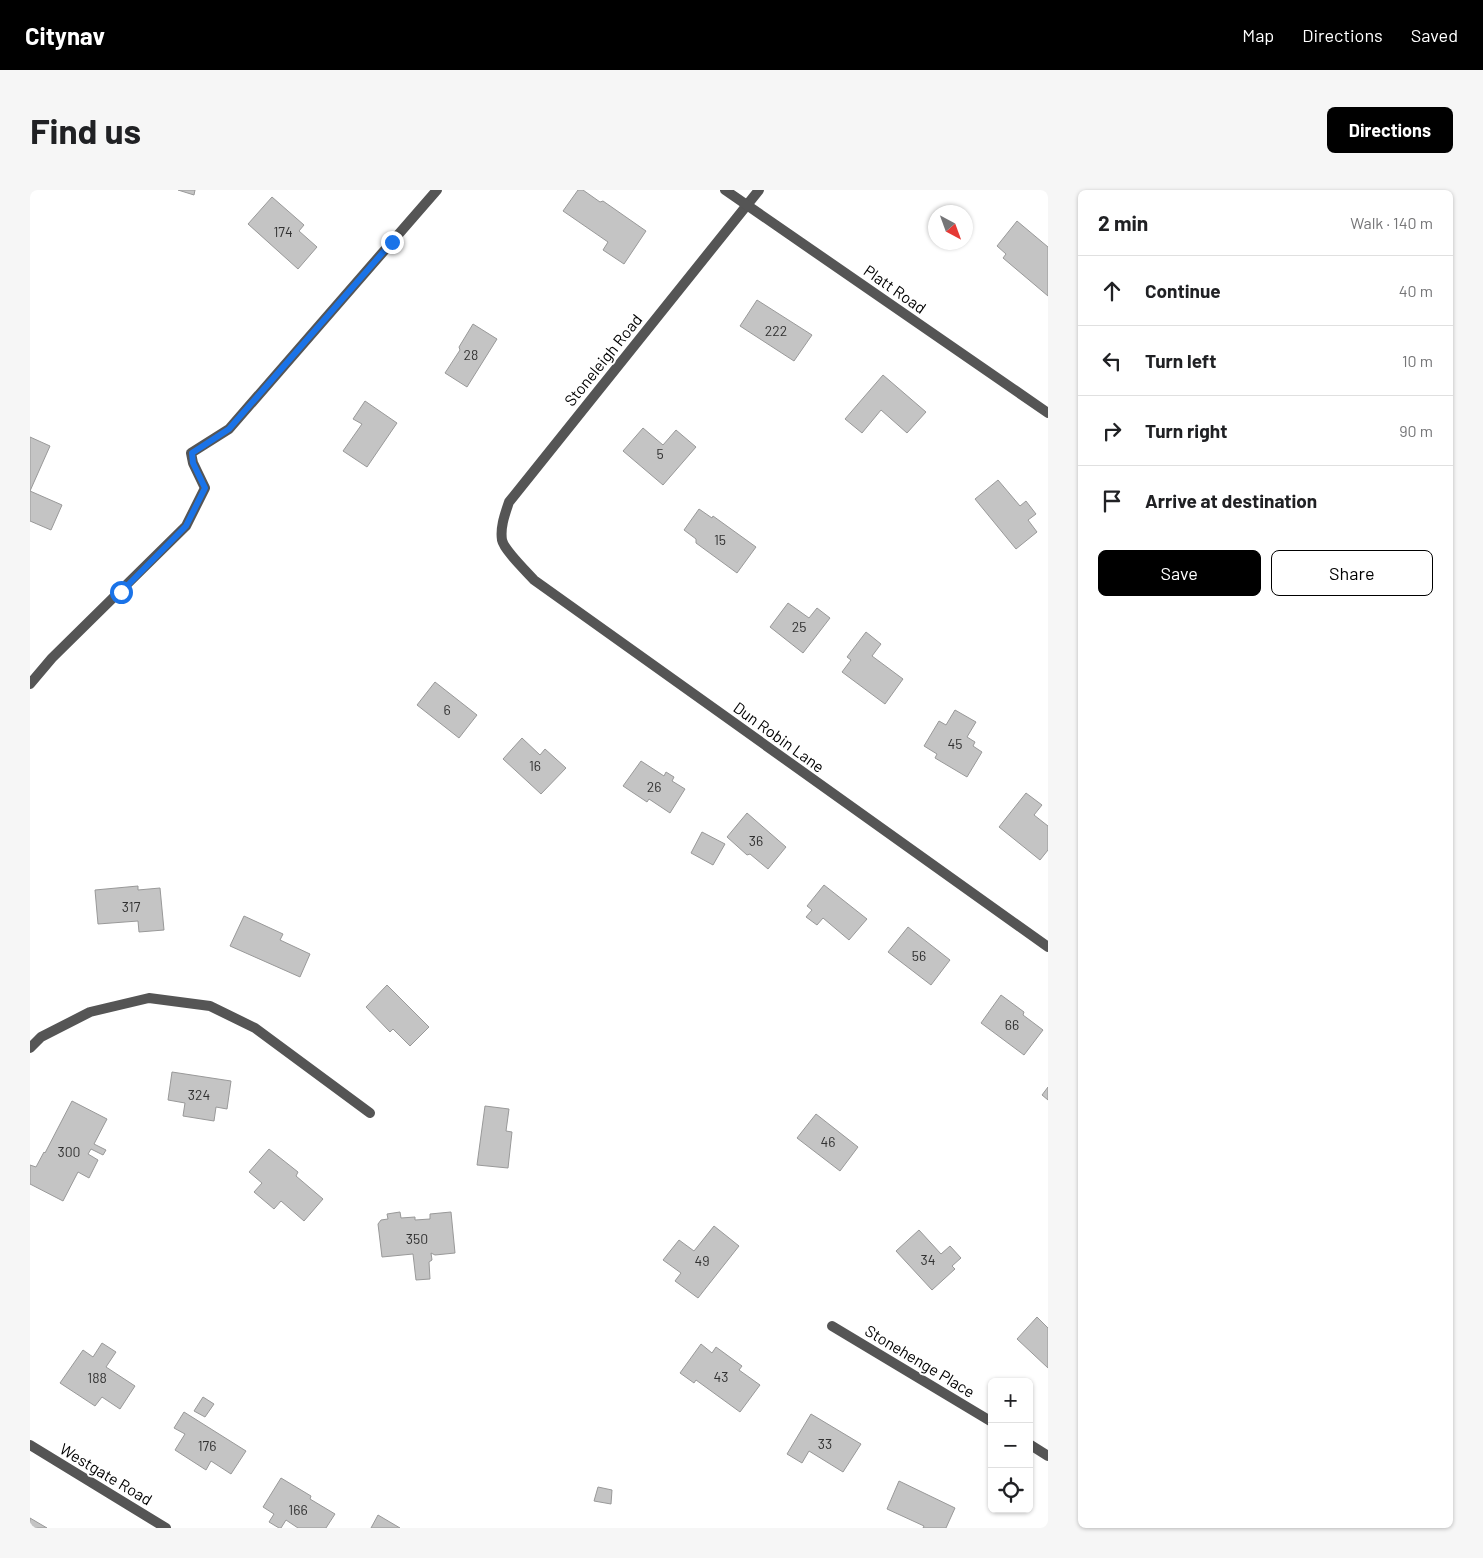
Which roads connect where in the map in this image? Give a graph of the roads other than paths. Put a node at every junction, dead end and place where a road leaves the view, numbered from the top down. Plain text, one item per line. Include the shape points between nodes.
1 (437, 190) edge
2 (725, 190) edge
3 (759, 190) edge
4 (747, 205) junction
5 (1048, 413) edge
6 (502, 542) joint
7 (30, 684) edge
8 (1048, 947) edge
9 (30, 1048) edge
10 (370, 1114) dead end
11 (832, 1326) dead end
12 (988, 1420) edge
13 (30, 1445) edge
14 (1033, 1447) edge
15 (1048, 1456) edge
16 (166, 1528) edge

1 - 7 street via 229,429 192,453 193,463 205,488 186,526 52,658
2 - 4 street, Platt Road
3 - 4 street, Stoneleigh Road
4 - 5 street, Platt Road
4 - 6 street, Stoneleigh Road via 509,502 502,520
6 - 8 street, Dun Robin Lane via 534,580
9 - 10 street via 40,1037 90,1012 149,998 210,1006 254,1028
11 - 12 street, Stonehenge Place
13 - 16 street, Westgate Road
14 - 15 street

